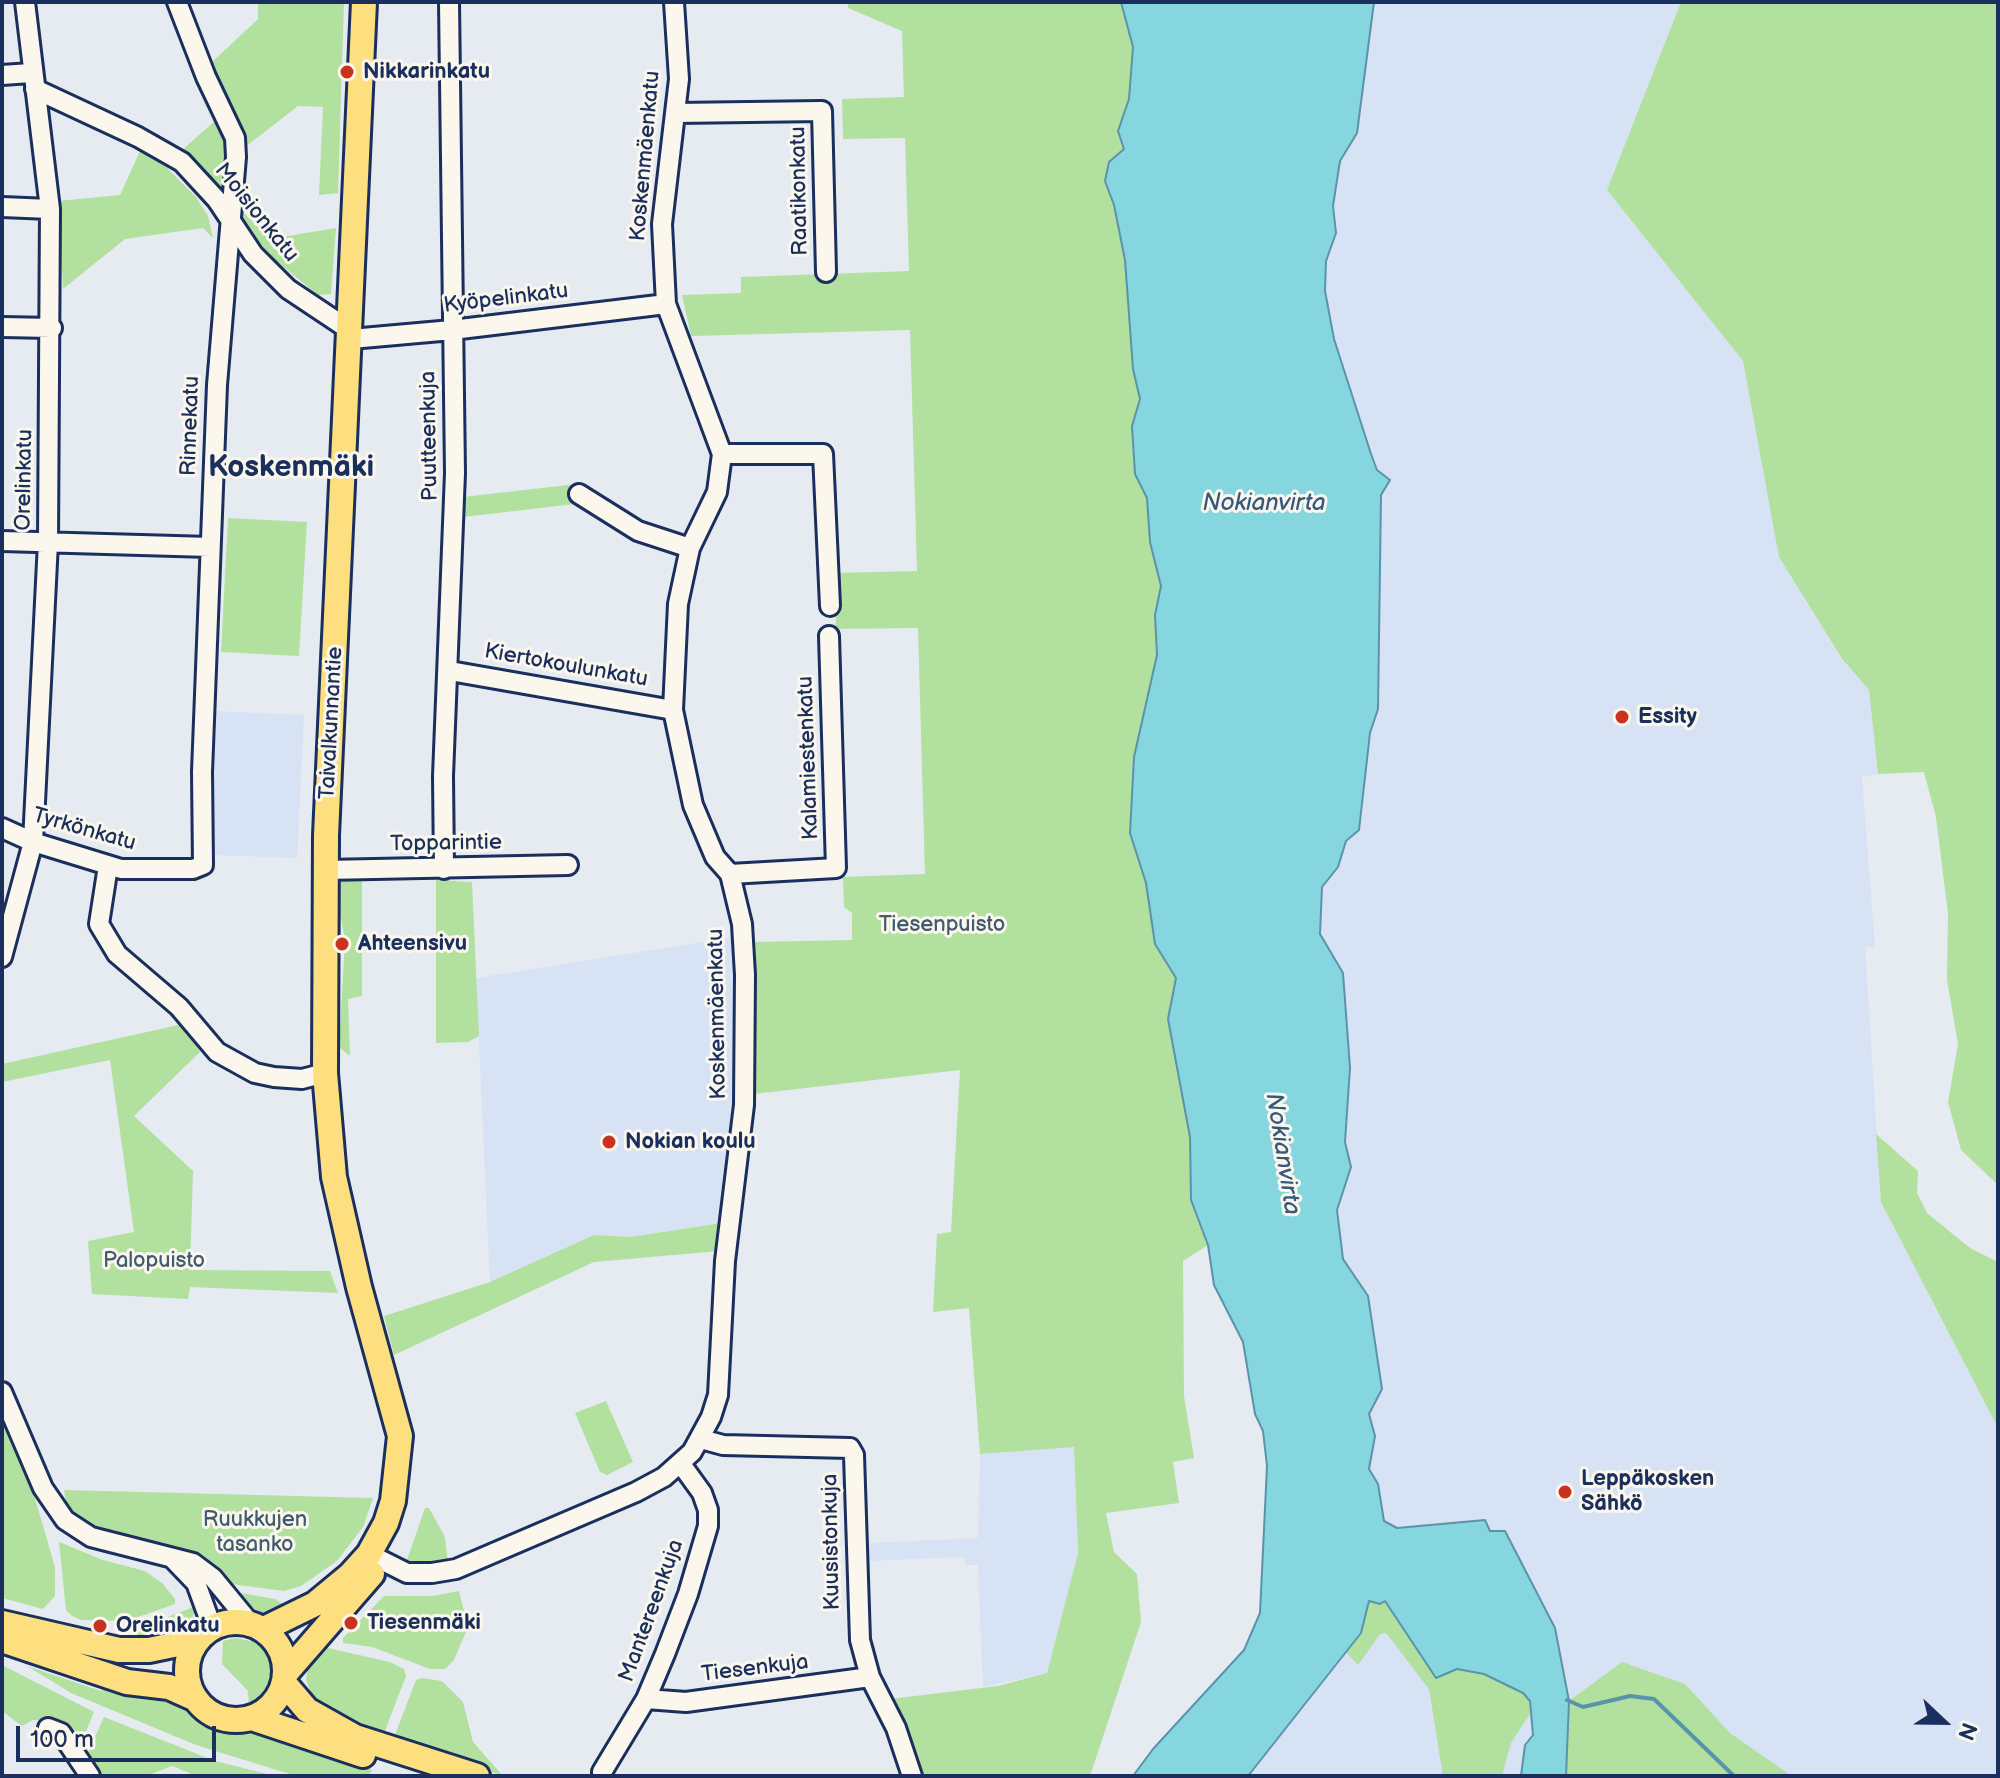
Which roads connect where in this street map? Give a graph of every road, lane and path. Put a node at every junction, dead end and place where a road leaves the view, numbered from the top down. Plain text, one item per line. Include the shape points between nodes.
1 (25, 2) edge
2 (177, 2) edge
3 (364, 2) edge
4 (449, 2) edge
5 (674, 2) edge
6 (2, 75) edge
7 (33, 81) junction
8 (676, 113) junction
9 (2, 207) edge
10 (50, 209) junction
11 (228, 218) junction
12 (826, 272) dead end
13 (666, 304) junction
14 (2, 327) edge
15 (52, 328) junction
16 (452, 330) junction
17 (351, 335) junction
18 (722, 454) junction
19 (579, 494) dead end
20 (2, 541) edge
21 (48, 542) junction
22 (210, 547) junction
23 (690, 548) junction
24 (830, 606) dead end
25 (829, 636) dead end
26 (450, 671) junction
27 (673, 710) junction
28 (2, 828) edge
29 (33, 842) junction
30 (203, 865) joint
31 (568, 865) dead end
32 (108, 866) junction
33 (444, 869) junction
34 (326, 870) junction
35 (730, 874) junction
36 (2, 957) edge
37 (325, 1073) junction
38 (2, 1392) edge
39 (701, 1439) junction
40 (681, 1464) junction
41 (173, 1559) junction
42 (376, 1559) junction
43 (2, 1623) edge
44 (257, 1626) junction
45 (205, 1634) junction
46 (2, 1640) edge
47 (870, 1677) junction
48 (285, 1678) junction
49 (196, 1699) junction
50 (646, 1699) junction
51 (252, 1718) junction
52 (48, 1728) dead end
53 (602, 1772) dead end
54 (90, 1776) edge
55 (423, 1776) edge
56 (477, 1776) edge
57 (912, 1776) edge

1 - 7 street, Orelinkatu
2 - 11 street, Rinnekatu via 235,138 235,188
3 - 17 main road, Taivalkunnantie
4 - 16 street, Puutteenkuja
5 - 8 street, Koskenmäenkatu
6 - 7 street
7 - 10 street, Orelinkatu
7 - 11 street, Moisionkatu via 182,162
8 - 12 street, Raatikonkatu via 822,111
8 - 13 street, Koskenmäenkatu via 662,224
9 - 10 street
10 - 15 street, Orelinkatu
11 - 17 street, Moisionkatu via 253,254 288,289
11 - 22 street, Rinnekatu
13 - 16 street, Kyöpelinkatu
13 - 18 street, Koskenmäenkatu
14 - 15 street
15 - 21 street, Orelinkatu
16 - 17 street, Kyöpelinkatu
16 - 26 street, Puutteenkuja
17 - 34 main road, Taivalkunnantie
18 - 23 street, Koskenmäenkatu via 717,492
18 - 24 street via 823,454
19 - 23 street via 638,531
20 - 21 street
21 - 22 street
21 - 29 street, Orelinkatu
22 - 30 street, Rinnekatu
23 - 27 street, Koskenmäenkatu via 677,614
25 - 35 street, Kalamiestenkatu via 836,868
26 - 27 street, Kiertokoulunkatu
26 - 33 street, Puutteenkuja
27 - 35 street, Koskenmäenkatu via 693,805 715,857
28 - 29 street, Tyrkönkatu
29 - 32 street, Tyrkönkatu
29 - 36 street, Orelinkatu
30 - 32 street, Tyrkönkatu via 136,871
31 - 33 street, Topparintie
32 - 37 street via 99,924 117,954 179,1007 217,1052 274,1077 302,1079
33 - 34 street, Topparintie
34 - 37 main road, Taivalkunnantie
35 - 39 street, Koskenmäenkatu via 743,936 744,1105 725,1261 718,1395
37 - 42 main road, Taivalkunnantie via 334,1177 400,1436 393,1501
38 - 41 street via 43,1488 65,1520 91,1537
39 - 40 street, Koskenmäenkatu
39 - 47 street, Kuusistonkuja via 723,1445 850,1448 858,1535 858,1624
40 - 42 street, Koskenmäenkatu via 636,1492 456,1569 418,1574
40 - 50 street, Mantereenkuja via 702,1493 708,1526 688,1594
41 - 44 street via 203,1569
41 - 45 street via 196,1583
42 - 44 main road, Taivalkunnantie via 315,1604
42 - 48 main road, Taivalkunnantie
43 - 45 main road via 119,1650 149,1650
44 - 45 main road via 231,1621
44 - 48 main road via 282,1651
45 - 49 main road via 187,1669
46 - 49 main road
47 - 50 street, Tiesenkuja via 686,1702
47 - 57 street, Kuusistonkuja via 896,1728
48 - 51 main road via 273,1705
48 - 56 main road via 307,1710 355,1737
49 - 51 main road via 215,1715
50 - 53 street, Mantereenkuja
51 - 55 main road
52 - 54 street via 61,1733

